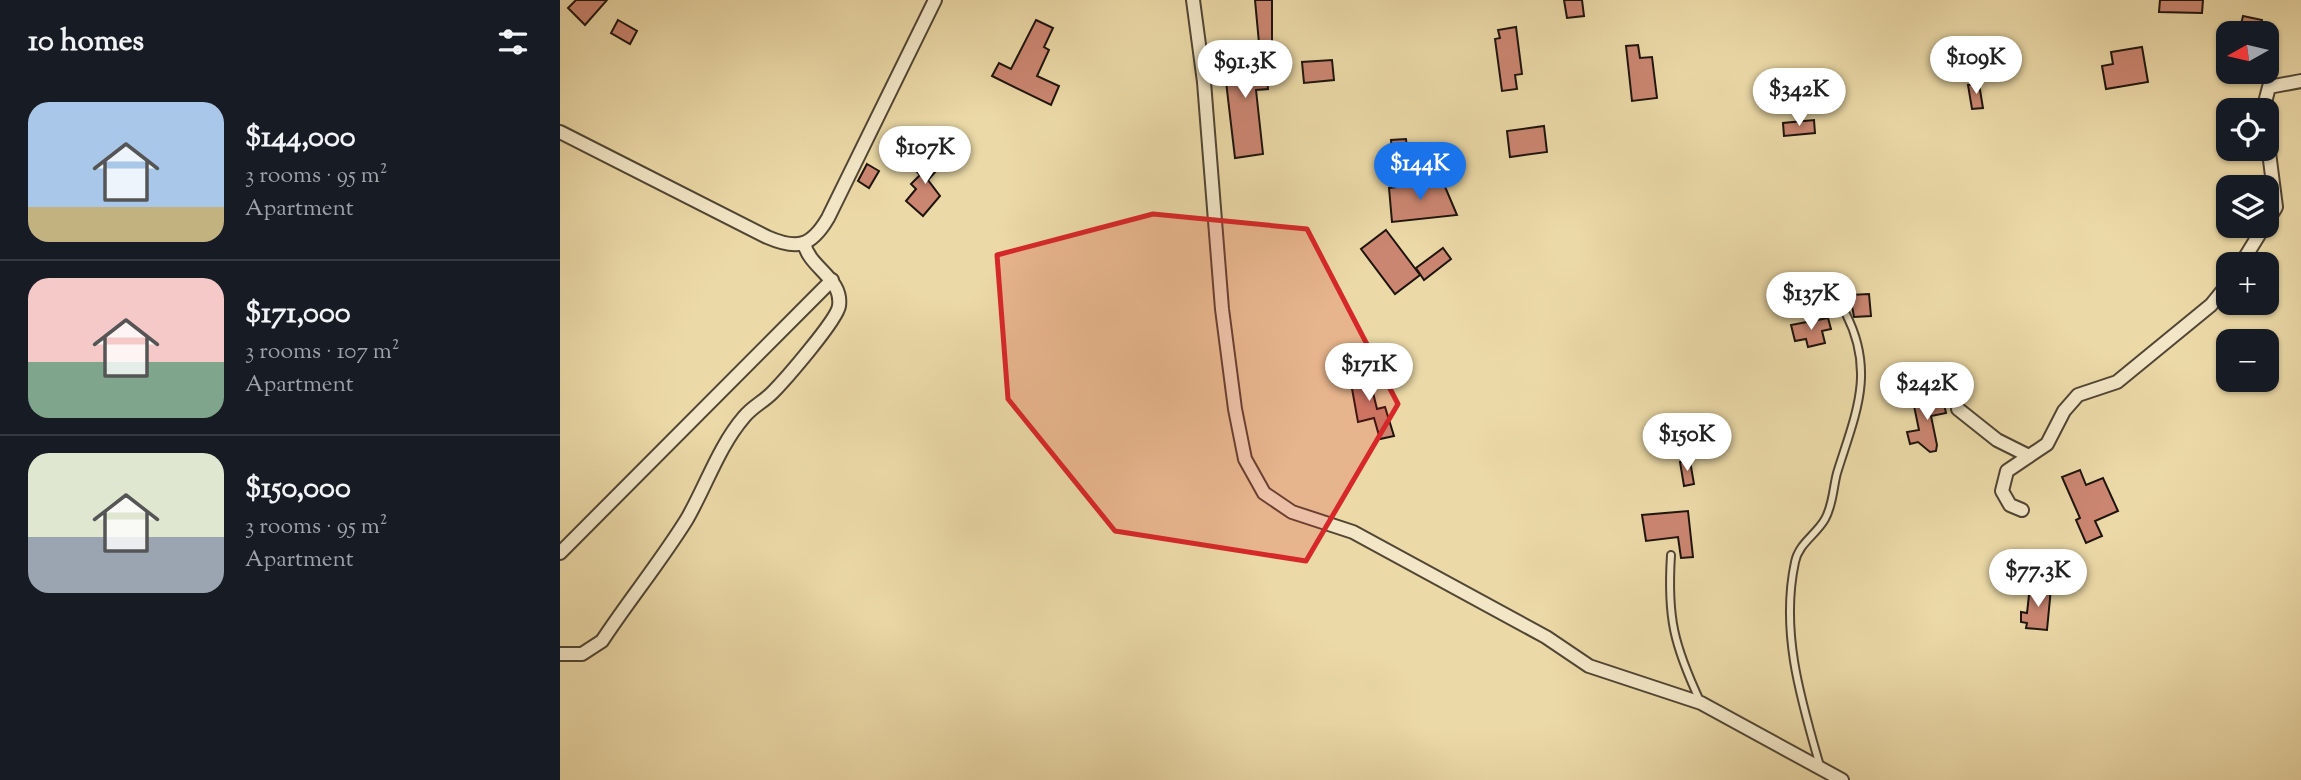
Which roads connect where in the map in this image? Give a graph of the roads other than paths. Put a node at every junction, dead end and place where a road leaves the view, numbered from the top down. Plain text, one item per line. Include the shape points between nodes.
1 (935, 0) edge
2 (1193, 0) edge
3 (2301, 81) edge
4 (2266, 98) edge
5 (560, 132) edge
6 (2270, 161) edge
7 (804, 243) junction
8 (2248, 252) edge
9 (832, 280) junction
10 (2216, 299) edge
11 (1846, 314) dead end
12 (1958, 409) dead end
13 (2029, 456) junction
14 (2022, 510) dead end
15 (560, 553) edge
16 (1671, 555) dead end
17 (560, 654) edge
18 (1701, 703) junction
19 (1820, 766) junction
20 (1842, 780) edge

1 - 7 street via 828,218 818,235
2 - 18 street via 1235,410 1245,459 1264,493 1292,512 1353,532 1546,637 1596,670
3 - 4 street via 2269,87
5 - 7 street via 767,237 785,245
6 - 8 street via 2276,207
7 - 9 street via 814,263
9 - 15 street
9 - 17 street via 839,305 834,320 774,391 741,420 686,520 602,641 582,654
10 - 13 street via 2117,382 2078,395 2047,443
11 - 19 lane via 1861,350 1858,407 1830,506 1825,519 1799,549 1793,584 1792,661
12 - 13 street via 1997,440
13 - 14 street via 2007,471 2002,481 2010,505
16 - 18 lane via 1671,626
18 - 19 street
19 - 20 street

